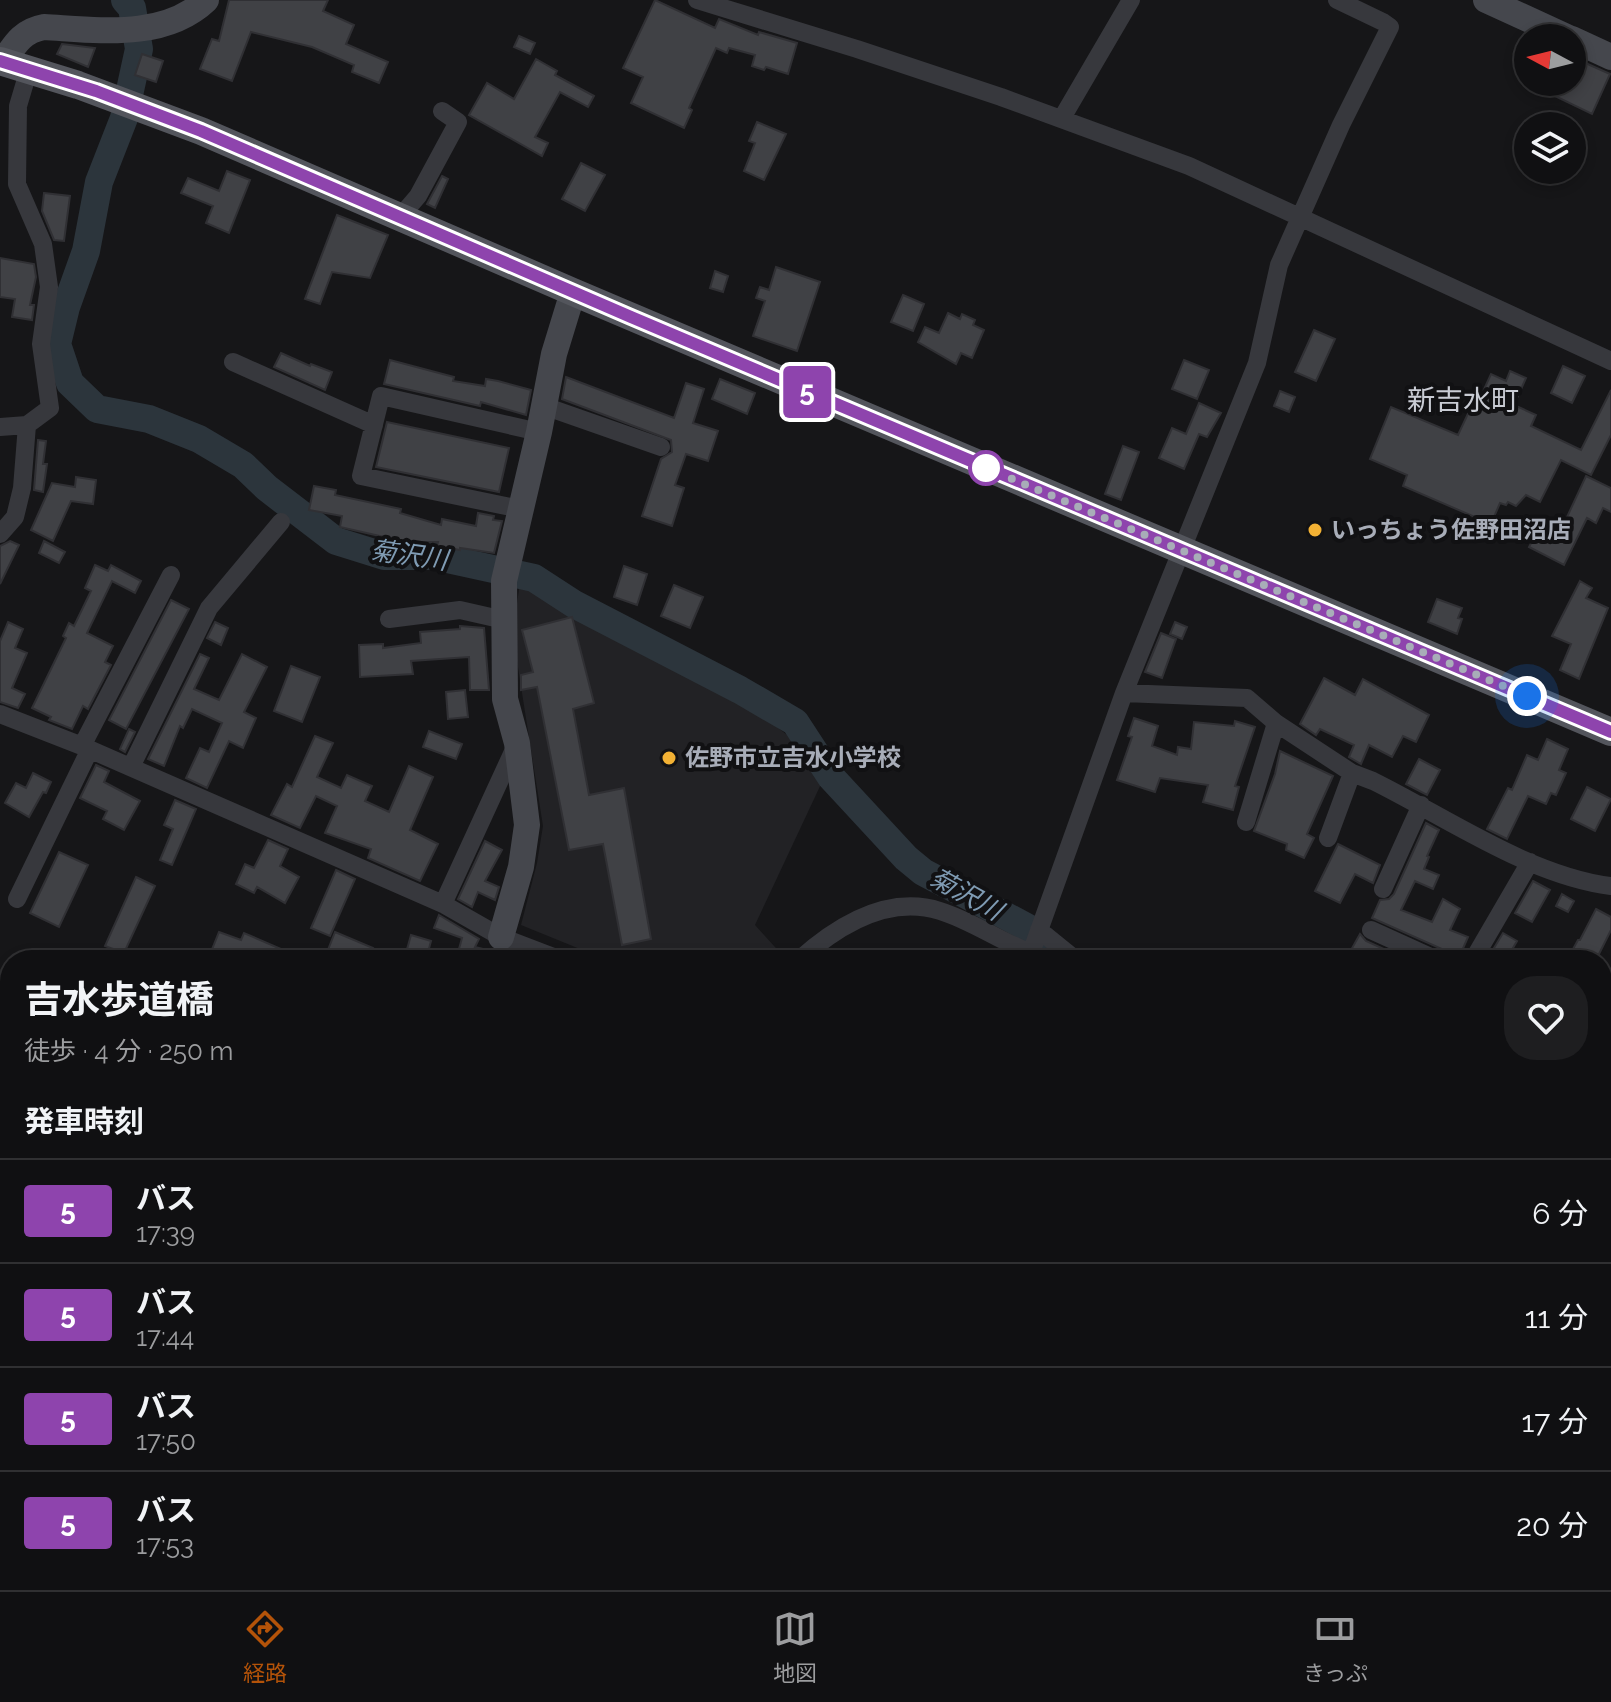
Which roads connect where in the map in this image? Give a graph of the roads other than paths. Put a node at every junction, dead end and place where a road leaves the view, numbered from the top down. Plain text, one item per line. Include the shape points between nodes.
1 (206, 0) edge
2 (697, 0) edge
3 (1131, 0) edge
4 (1337, 0) edge
5 (1486, 0) edge
6 (1368, 6) edge
7 (1538, 24) edge
8 (1586, 46) edge
9 (1611, 57) edge
10 (11, 64) edge
11 (442, 111) dead end
12 (1062, 118) junction
13 (400, 217) junction
14 (1299, 218) junction
15 (573, 292) junction
16 (1611, 361) edge
17 (233, 362) dead end
18 (542, 419) junction
19 (27, 425) junction
20 (374, 425) junction
21 (0, 427) edge
22 (661, 447) dead end
23 (520, 509) junction
24 (281, 522) dead end
25 (0, 534) edge
26 (1183, 552) junction
27 (171, 575) dead end
28 (389, 619) dead end
29 (504, 620) junction
30 (1124, 693) junction
31 (0, 714) edge
32 (1276, 723) junction
33 (1611, 732) edge
34 (517, 743) junction
35 (86, 747) junction
36 (131, 767) junction
37 (1352, 773) junction
38 (1421, 805) junction
39 (1246, 822) dead end
40 (1328, 838) dead end
41 (1530, 862) junction
42 (1611, 886) edge
43 (1383, 889) dead end
44 (17, 899) dead end
45 (443, 904) junction
46 (1039, 930) junction
47 (1371, 930) dead end
48 (501, 937) junction
49 (532, 950) edge
50 (813, 950) edge
51 (1022, 950) edge
52 (1036, 950) edge
53 (1064, 950) edge
54 (1415, 950) edge
55 (1479, 950) edge

1 - 10 street via 191,14 149,28 31,30 15,43
2 - 12 street
3 - 12 street
4 - 6 street
5 - 7 street
6 - 14 street via 1390,27
8 - 9 street
10 - 13 main road via 201,131
10 - 19 street via 18,106 17,184 43,244 49,287 41,344 50,408
11 - 13 street via 458,122 418,196
12 - 14 street via 1189,166
13 - 15 main road
14 - 16 street
14 - 26 street via 1279,265 1257,363
15 - 18 street
15 - 26 main road
17 - 20 street
18 - 20 street via 381,396
18 - 22 street
18 - 23 street
19 - 21 street
19 - 25 street via 15,517
20 - 23 street via 361,476
23 - 29 street via 504,581
24 - 36 street via 209,608
26 - 30 street
26 - 33 main road
27 - 35 street
28 - 29 street via 460,610
29 - 34 street via 505,699
30 - 32 street via 1247,698
30 - 46 street
31 - 35 street
32 - 37 street
32 - 39 street
34 - 45 street
34 - 48 street via 527,825
35 - 36 street
35 - 44 street
36 - 45 street
37 - 38 street
37 - 40 street
38 - 41 street
38 - 43 street
41 - 42 street
41 - 55 street
45 - 48 street
46 - 52 street
46 - 53 street
47 - 54 street
48 - 49 street
50 - 51 street via 860,917 906,905 940,911

